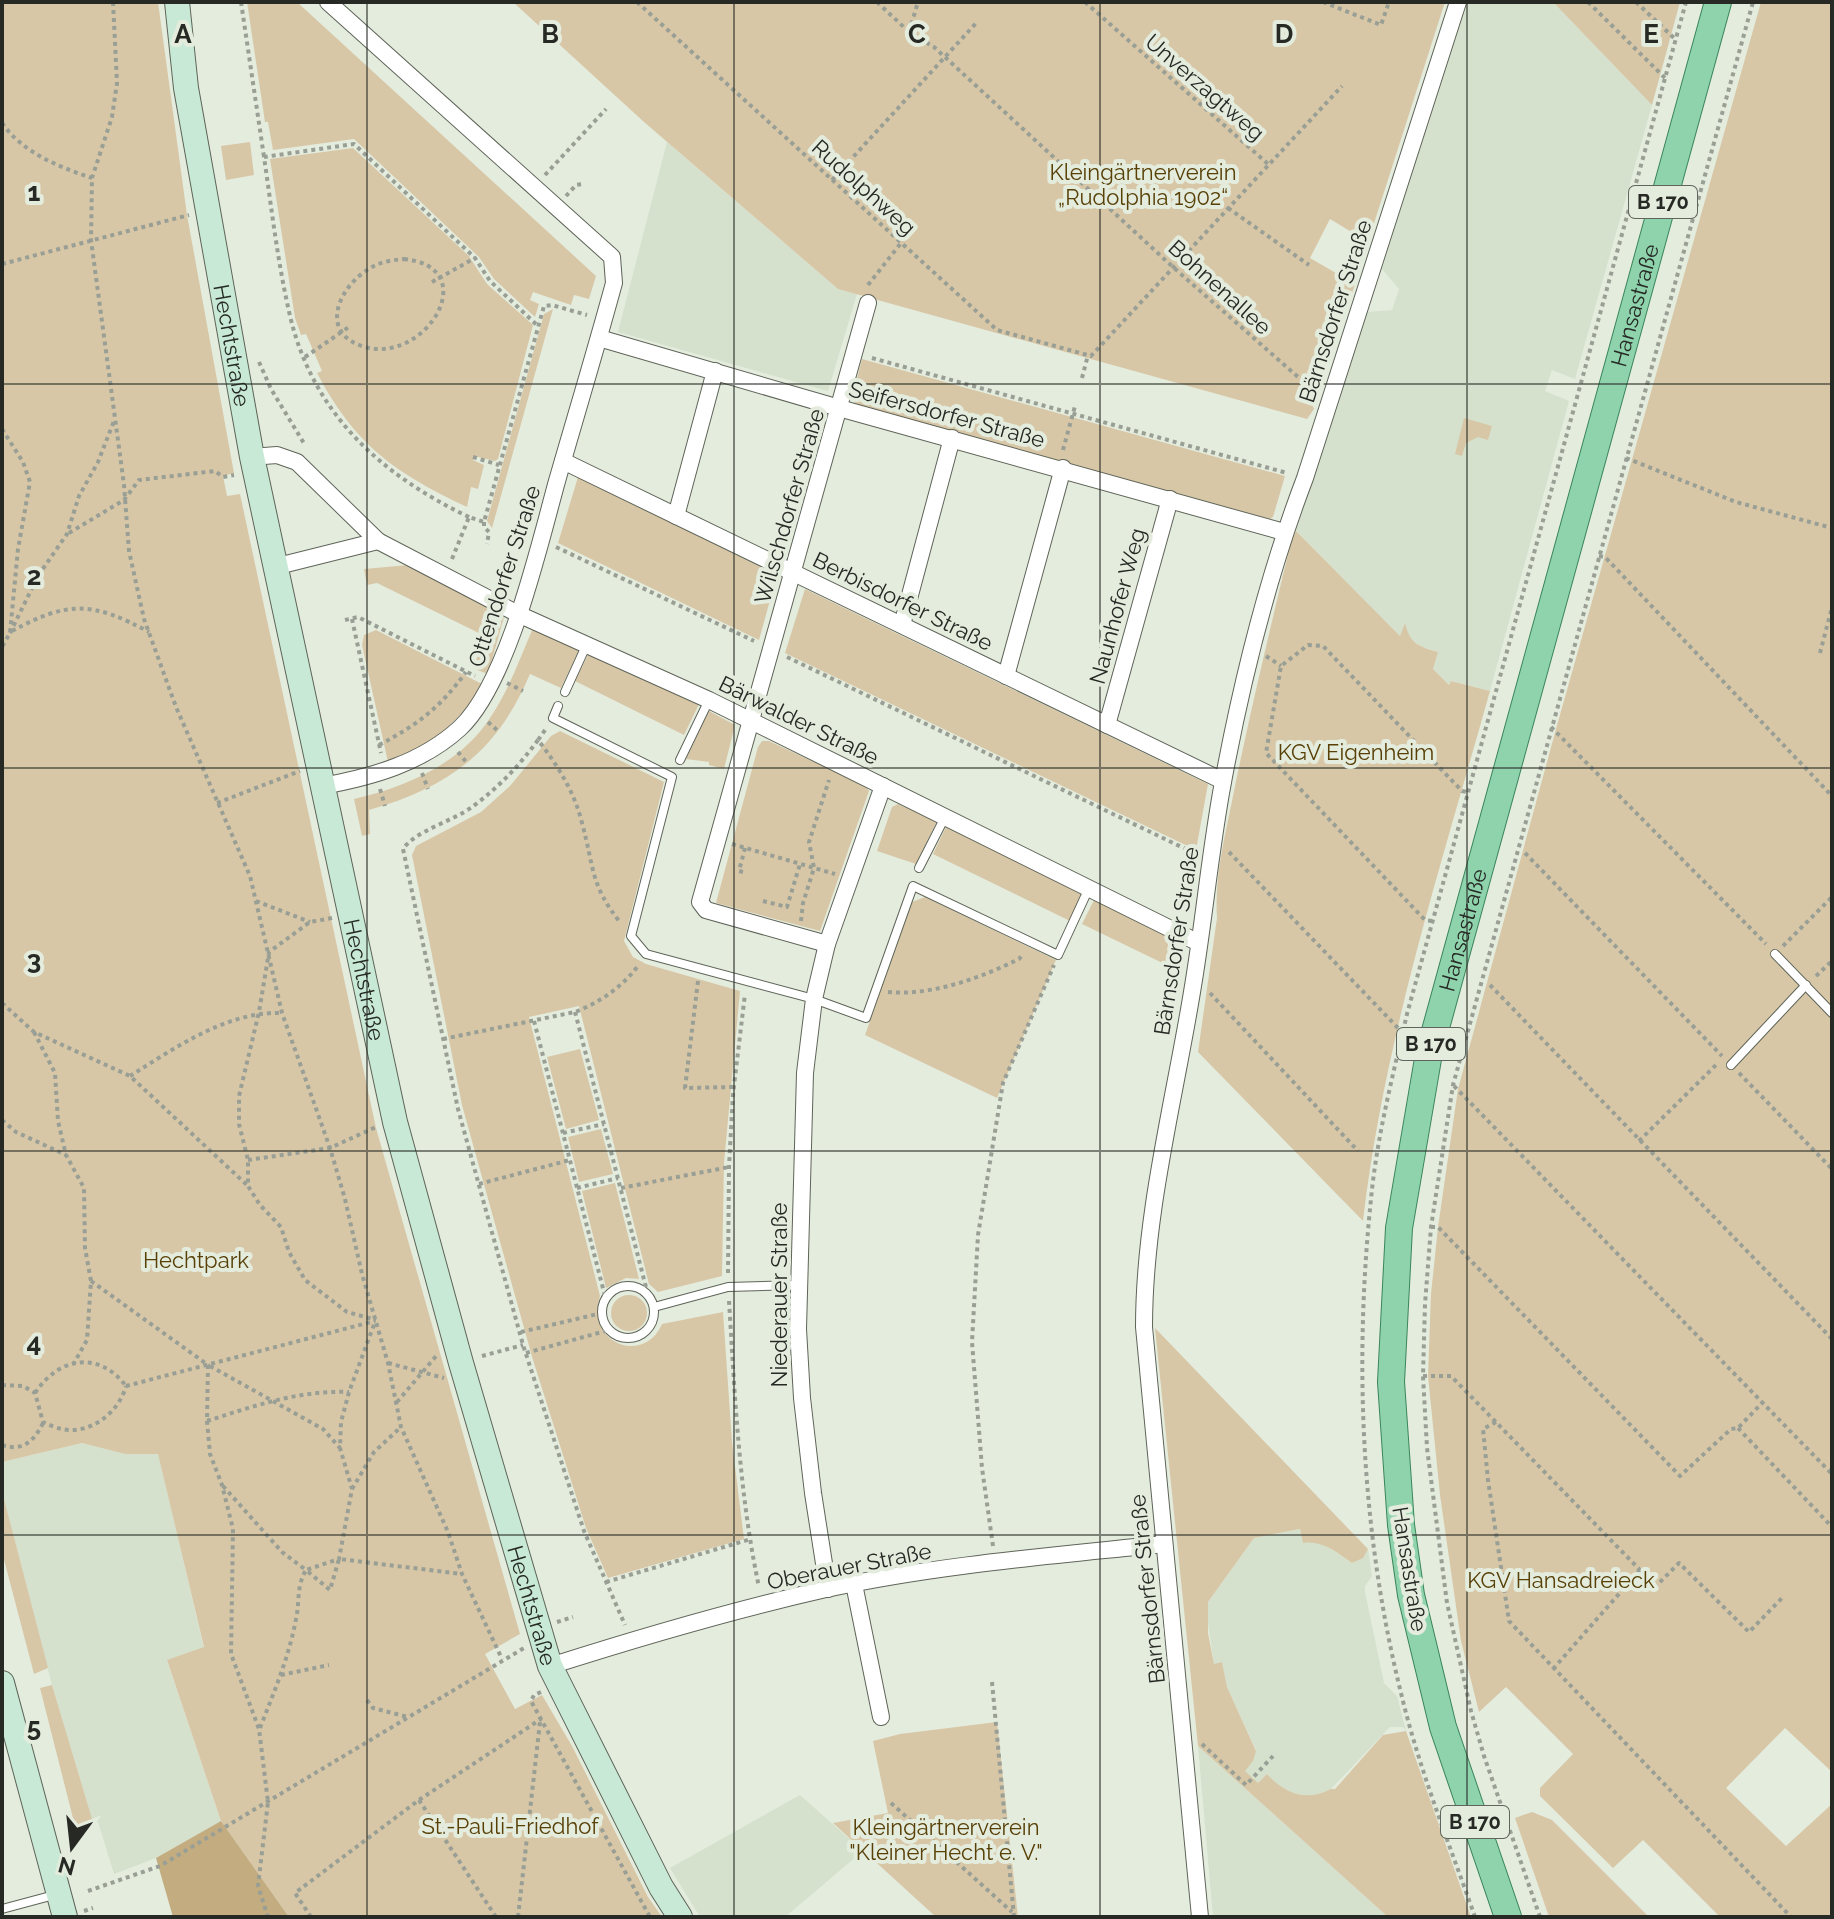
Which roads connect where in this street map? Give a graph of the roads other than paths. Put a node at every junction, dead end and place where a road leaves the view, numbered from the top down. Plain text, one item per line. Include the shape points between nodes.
1 (177, 2) edge
2 (328, 2) edge
3 (1458, 2) edge
4 (1718, 2) edge
5 (864, 299) road end
6 (599, 338) junction
7 (715, 371) junction
8 (839, 408) junction
9 (952, 438) junction
10 (563, 461) junction
11 (246, 466) junction
12 (1061, 468) junction
13 (1170, 499) junction
14 (676, 516) junction
15 (1284, 532) junction
16 (378, 541) junction
17 (274, 567) junction
18 (793, 572) junction
19 (518, 614) junction
20 (902, 625) junction
21 (586, 646) junction
22 (1006, 676) junction
23 (565, 692) dead end
24 (709, 700) junction
25 (558, 706) dead end
26 (751, 721) junction
27 (1107, 725) junction
28 (680, 760) dead end
29 (1223, 781) junction
30 (322, 786) junction
31 (883, 786) junction
32 (945, 817) junction
33 (916, 877) junction
34 (1089, 888) junction
35 (1199, 943) junction
36 (827, 944) junction
37 (1775, 954) road end
38 (1806, 985) junction
39 (814, 999) junction
40 (1832, 1013) edge
41 (1727, 1061) road end
42 (798, 1285) junction
43 (654, 1307) junction
44 (1164, 1544) junction
45 (854, 1584) junction
46 (828, 1589) junction
47 (550, 1666) junction
48 (2, 1683) edge
49 (881, 1717) dead end
50 (62, 1906) edge
51 (2, 1909) edge
52 (680, 1917) edge
53 (1200, 1917) edge
54 (1508, 1917) edge

1 - 11 street, Hechtstraße
2 - 6 street, Ottendorfer Straße via 612,257 614,283
3 - 15 street, Bärnsdorfer Straße
4 - 54 main road, Hansastraße / B 170 via 1429,1053 1399,1228 1391,1382 1411,1595 1443,1727
5 - 8 street, Wilschdorfer Straße
6 - 7 street, Seifersdorfer Straße
6 - 10 street, Ottendorfer Straße
7 - 8 street, Seifersdorfer Straße
7 - 14 street
8 - 9 street, Seifersdorfer Straße
8 - 18 street, Wilschdorfer Straße
9 - 12 street, Seifersdorfer Straße
9 - 20 street
10 - 14 street, Berbisdorfer Straße
10 - 19 street, Ottendorfer Straße
11 - 16 street, Bärwalder Straße via 277,455 297,462
11 - 17 street, Hechtstraße
12 - 13 street, Seifersdorfer Straße
12 - 22 street
13 - 15 street, Seifersdorfer Straße
13 - 27 street, Naunhofer Weg
14 - 18 street, Berbisdorfer Straße
15 - 29 street, Bärnsdorfer Straße
16 - 17 street
16 - 19 street, Bärwalder Straße
17 - 30 street, Hechtstraße
18 - 20 street, Berbisdorfer Straße
18 - 26 street, Wilschdorfer Straße
19 - 21 street, Bärwalder Straße
19 - 30 street, Ottendorfer Straße via 492,684 475,712 447,739 385,771
20 - 22 street, Berbisdorfer Straße
21 - 23 lane
21 - 24 street, Bärwalder Straße
22 - 27 street, Berbisdorfer Straße
24 - 26 street, Bärwalder Straße
24 - 28 lane
25 - 39 lane via 553,718 673,775 631,936 646,954
26 - 31 street, Bärwalder Straße
26 - 36 street, Wilschdorfer Straße via 700,902 706,910
27 - 29 street, Berbisdorfer Straße
29 - 35 street, Bärnsdorfer Straße
30 - 47 street, Hechtstraße via 395,1122
31 - 32 street, Bärwalder Straße
31 - 36 street, Niederauer Straße
32 - 33 lane
32 - 34 street, Bärwalder Straße
33 - 34 lane via 1058,955
33 - 39 lane via 866,1018
34 - 35 street, Bärwalder Straße
35 - 44 street, Bärnsdorfer Straße via 1144,1288
36 - 39 street, Niederauer Straße
37 - 38 lane
38 - 40 lane
38 - 41 lane
39 - 42 street, Niederauer Straße via 805,1073
42 - 43 lane via 728,1287
42 - 46 street, Niederauer Straße via 802,1398
43 - 43 lane via 652,1324 640,1335 624,1338 609,1330 602,1313 606,1300 622,1287 648,1295
44 - 45 street, Oberauer Straße
44 - 53 street, Bärnsdorfer Straße
45 - 46 street, Oberauer Straße
45 - 49 street
46 - 47 street, Oberauer Straße
47 - 52 street, Hechtstraße
48 - 50 street
50 - 51 lane

